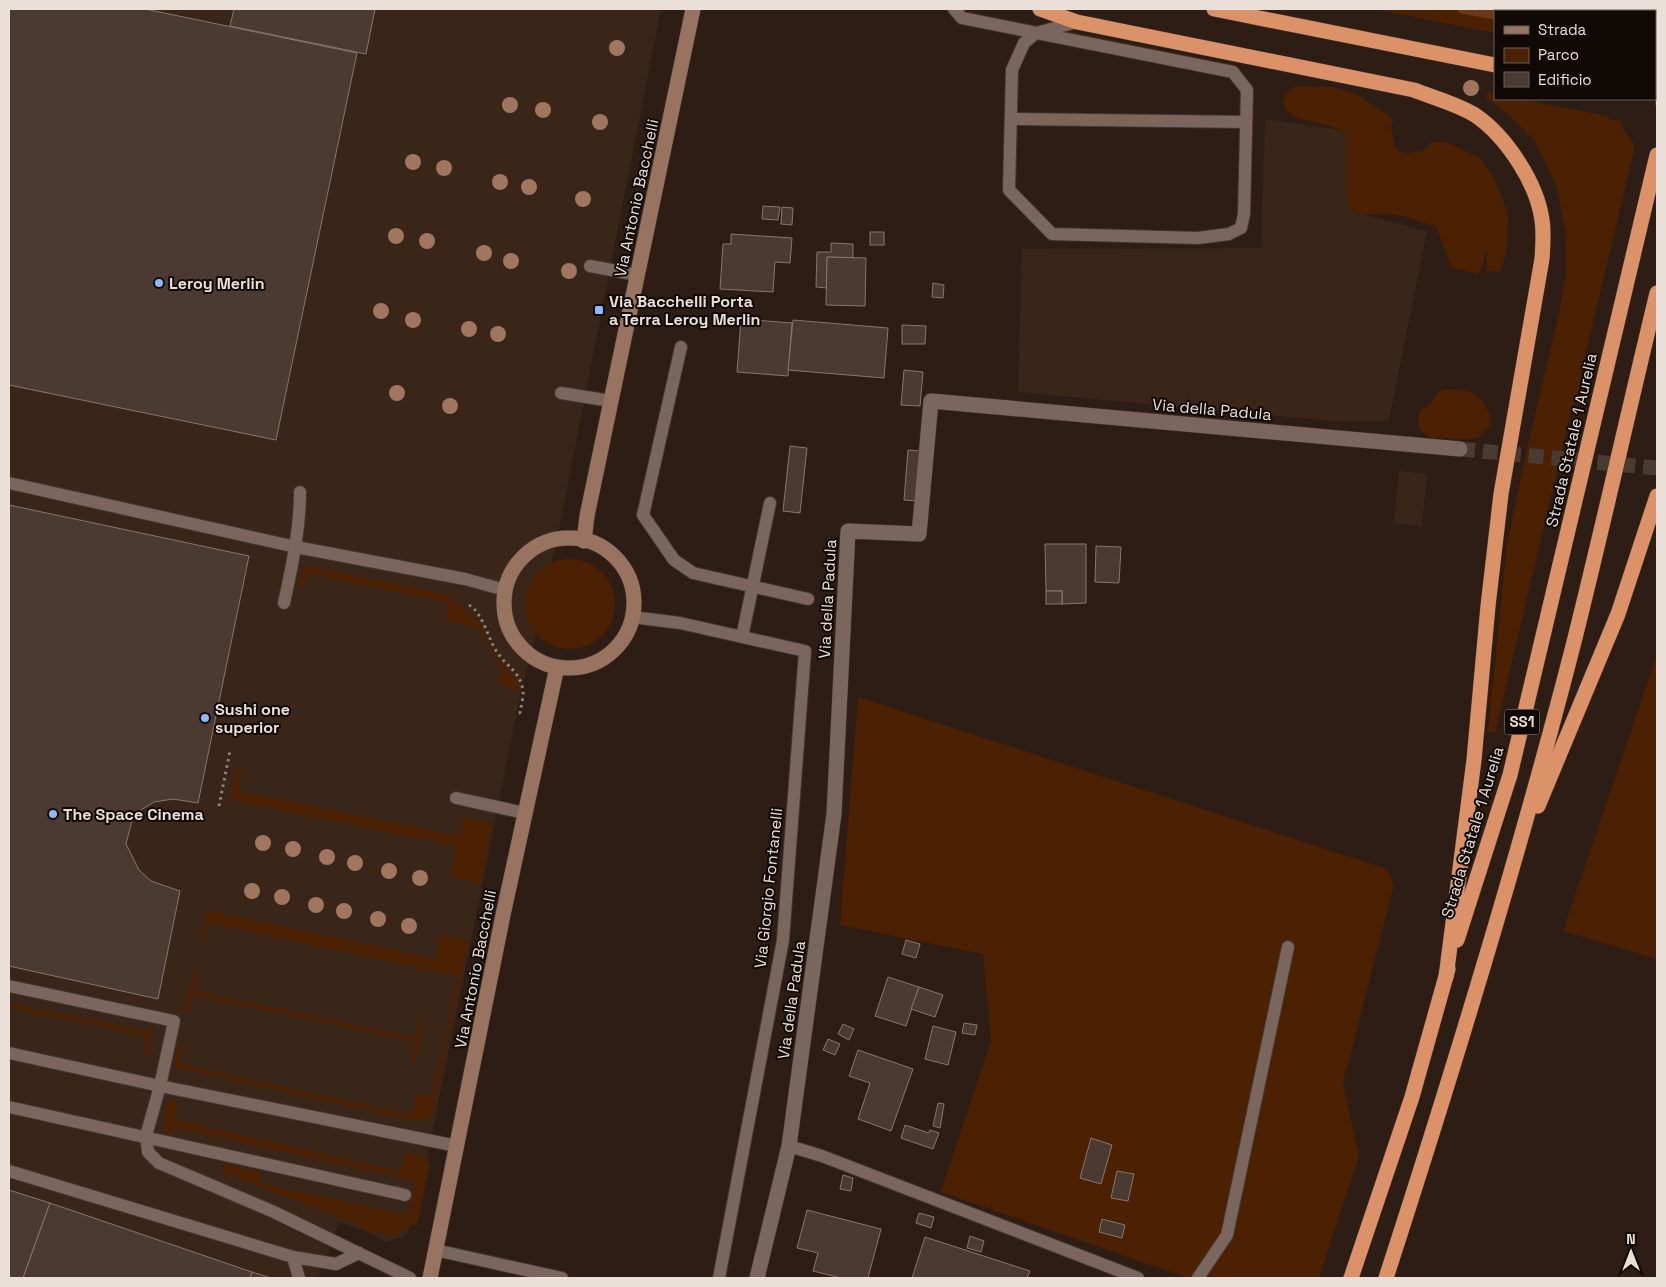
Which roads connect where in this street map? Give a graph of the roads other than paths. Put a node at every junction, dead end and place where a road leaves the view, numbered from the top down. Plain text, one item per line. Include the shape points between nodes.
1 (692, 9) edge
2 (954, 9) edge
3 (1040, 9) edge
4 (1214, 9) edge
5 (1077, 22) junction
6 (1036, 33) junction
7 (1494, 65) edge
8 (1011, 119) junction
9 (1246, 122) junction
10 (1657, 155) edge
11 (590, 266) dead end
12 (638, 275) junction
13 (1657, 293) edge
14 (681, 348) dead end
15 (561, 393) dead end
16 (611, 401) junction
17 (1460, 449) tunnel mouth
18 (9, 483) edge
19 (300, 492) dead end
20 (1657, 496) edge
21 (770, 503) dead end
22 (584, 540) junction
23 (296, 547) junction
24 (753, 587) junction
25 (506, 590) junction
26 (808, 599) dead end
27 (284, 602) dead end
28 (632, 617) junction
29 (742, 637) junction
30 (556, 667) junction
31 (456, 798) dead end
32 (525, 813) junction
33 (1515, 860) junction
34 (1288, 947) dead end
35 (1446, 977) junction
36 (9, 986) edge
37 (9, 1053) edge
38 (160, 1086) junction
39 (9, 1107) edge
40 (146, 1136) junction
41 (457, 1146) junction
42 (789, 1146) junction
43 (9, 1171) edge
44 (405, 1195) dead end
45 (435, 1250) junction
46 (359, 1254) junction
47 (293, 1257) junction
48 (298, 1278) edge
49 (410, 1278) edge
50 (430, 1278) edge
51 (562, 1278) edge
52 (719, 1278) edge
53 (757, 1278) edge
54 (1138, 1278) edge
55 (1198, 1278) edge
56 (1351, 1278) edge
57 (1386, 1278) edge

1 - 12 street, Via Antonio Bacchelli
2 - 6 lane via 962,18
3 - 5 highway
4 - 7 highway
5 - 6 lane
5 - 35 highway via 1414,90 1448,103 1475,115 1499,136 1519,163 1537,202 1542,220 1542,259 1501,494 1474,760
6 - 8 lane via 1024,43 1012,70
6 - 9 lane via 1233,72 1247,90
8 - 9 lane
8 - 9 lane via 1009,190 1052,234 1188,237 1229,234 1242,228
10 - 35 highway, Strada Statale 1 Aurelia / SS1 via 1510,775
11 - 12 lane
12 - 16 street, Via Antonio Bacchelli
13 - 33 highway, SS1 via 1574,642
14 - 24 lane via 643,515 674,560 693,573
15 - 16 lane
16 - 22 street, Via Antonio Bacchelli
17 - 42 street, Via della Padula via 931,401 918,534 848,531 834,814
18 - 23 lane
19 - 23 lane
20 - 33 highway via 1618,614
21 - 24 lane
22 - 25 street via 559,540 535,549 516,566
22 - 28 street via 613,556 627,574 633,595
23 - 25 lane via 465,579
23 - 27 lane
24 - 26 lane
24 - 29 lane
25 - 30 street via 505,614 514,638 538,661
28 - 29 lane, Via Giorgio Fontanelli via 680,623
28 - 30 street via 624,638 610,654 579,668
29 - 52 lane, Via Giorgio Fontanelli via 805,650 783,940
30 - 32 street, Via Antonio Bacchelli
31 - 32 lane
32 - 41 street, Via Antonio Bacchelli
33 - 57 highway, SS1
34 - 55 lane via 1227,1235
35 - 56 highway, Strada Statale 1 Aurelia / SS1 via 1409,1105
36 - 38 lane via 174,1021
37 - 38 lane
38 - 40 lane
38 - 41 lane
39 - 40 lane
40 - 44 lane
40 - 46 lane via 148,1152 159,1163 274,1212
41 - 45 street, Via Antonio Bacchelli
42 - 53 street, Via della Padula
42 - 54 lane
43 - 47 lane
45 - 50 street, Via Antonio Bacchelli
45 - 51 lane
46 - 47 lane via 336,1264
46 - 49 lane
47 - 48 lane

